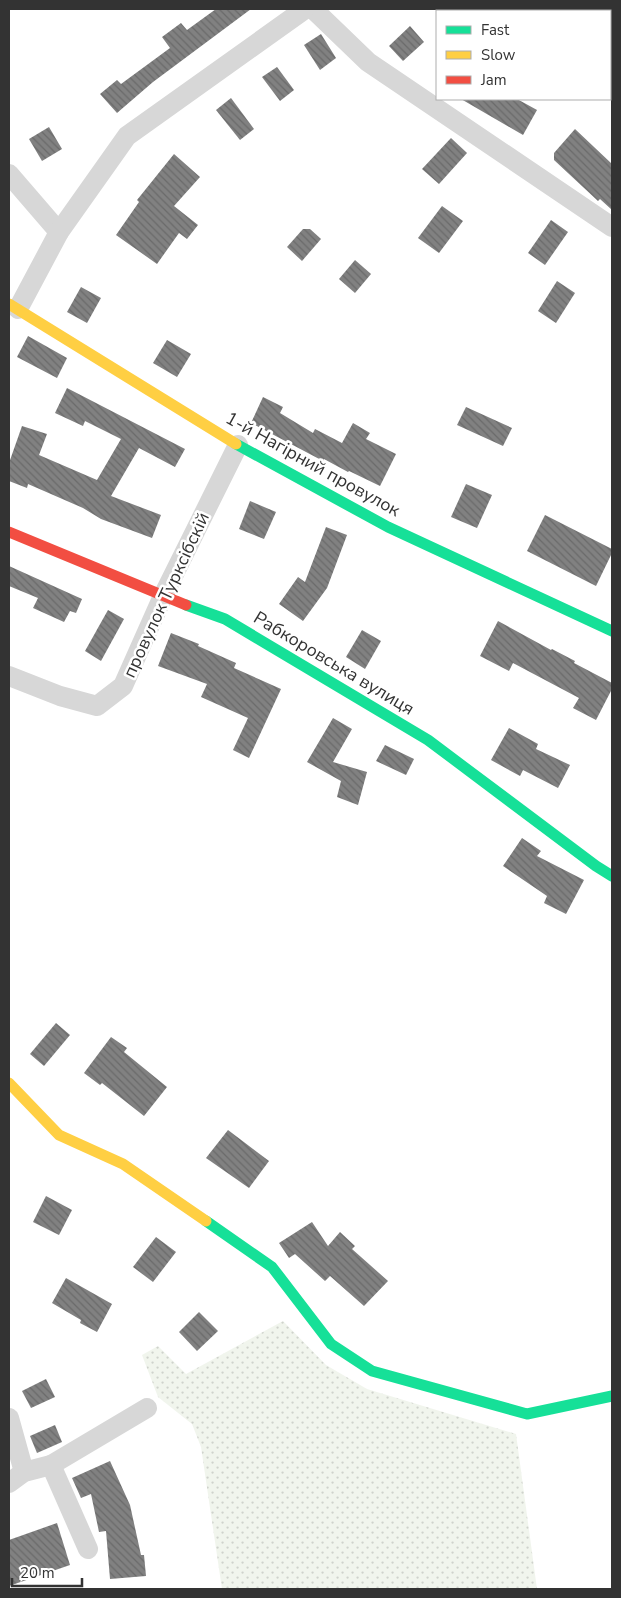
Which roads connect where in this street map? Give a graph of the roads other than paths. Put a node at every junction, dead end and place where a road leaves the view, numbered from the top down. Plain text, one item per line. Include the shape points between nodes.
1 (305, 9) edge
2 (313, 9) edge
3 (9, 174) edge
4 (612, 227) edge
5 (59, 232) junction
6 (13, 307) edge
7 (238, 444) junction
8 (9, 532) edge
9 (163, 596) junction
10 (610, 624) edge
11 (9, 676) edge
12 (612, 876) edge
13 (9, 1082) edge
14 (612, 1396) edge
15 (147, 1408) dead end
16 (9, 1418) edge
17 (51, 1465) junction
18 (16, 1477) edge
19 (88, 1549) dead end

1 - 5 street via 127,136
2 - 4 street via 368,62
3 - 5 street
5 - 6 street
6 - 7 street, 1-й Нагірний провулок
7 - 9 street, провулок Турксібскій
7 - 10 street, 1-й Нагірний провулок via 388,527
8 - 9 street, Рабкоровська вулиця
9 - 11 street, провулок Турксібскій via 123,686 97,706
9 - 12 street, Рабкоровська вулиця via 225,619 428,740
13 - 14 street via 59,1135 123,1164 272,1268 331,1344 372,1371 527,1414
15 - 17 street
16 - 18 street
17 - 18 street
17 - 19 street

